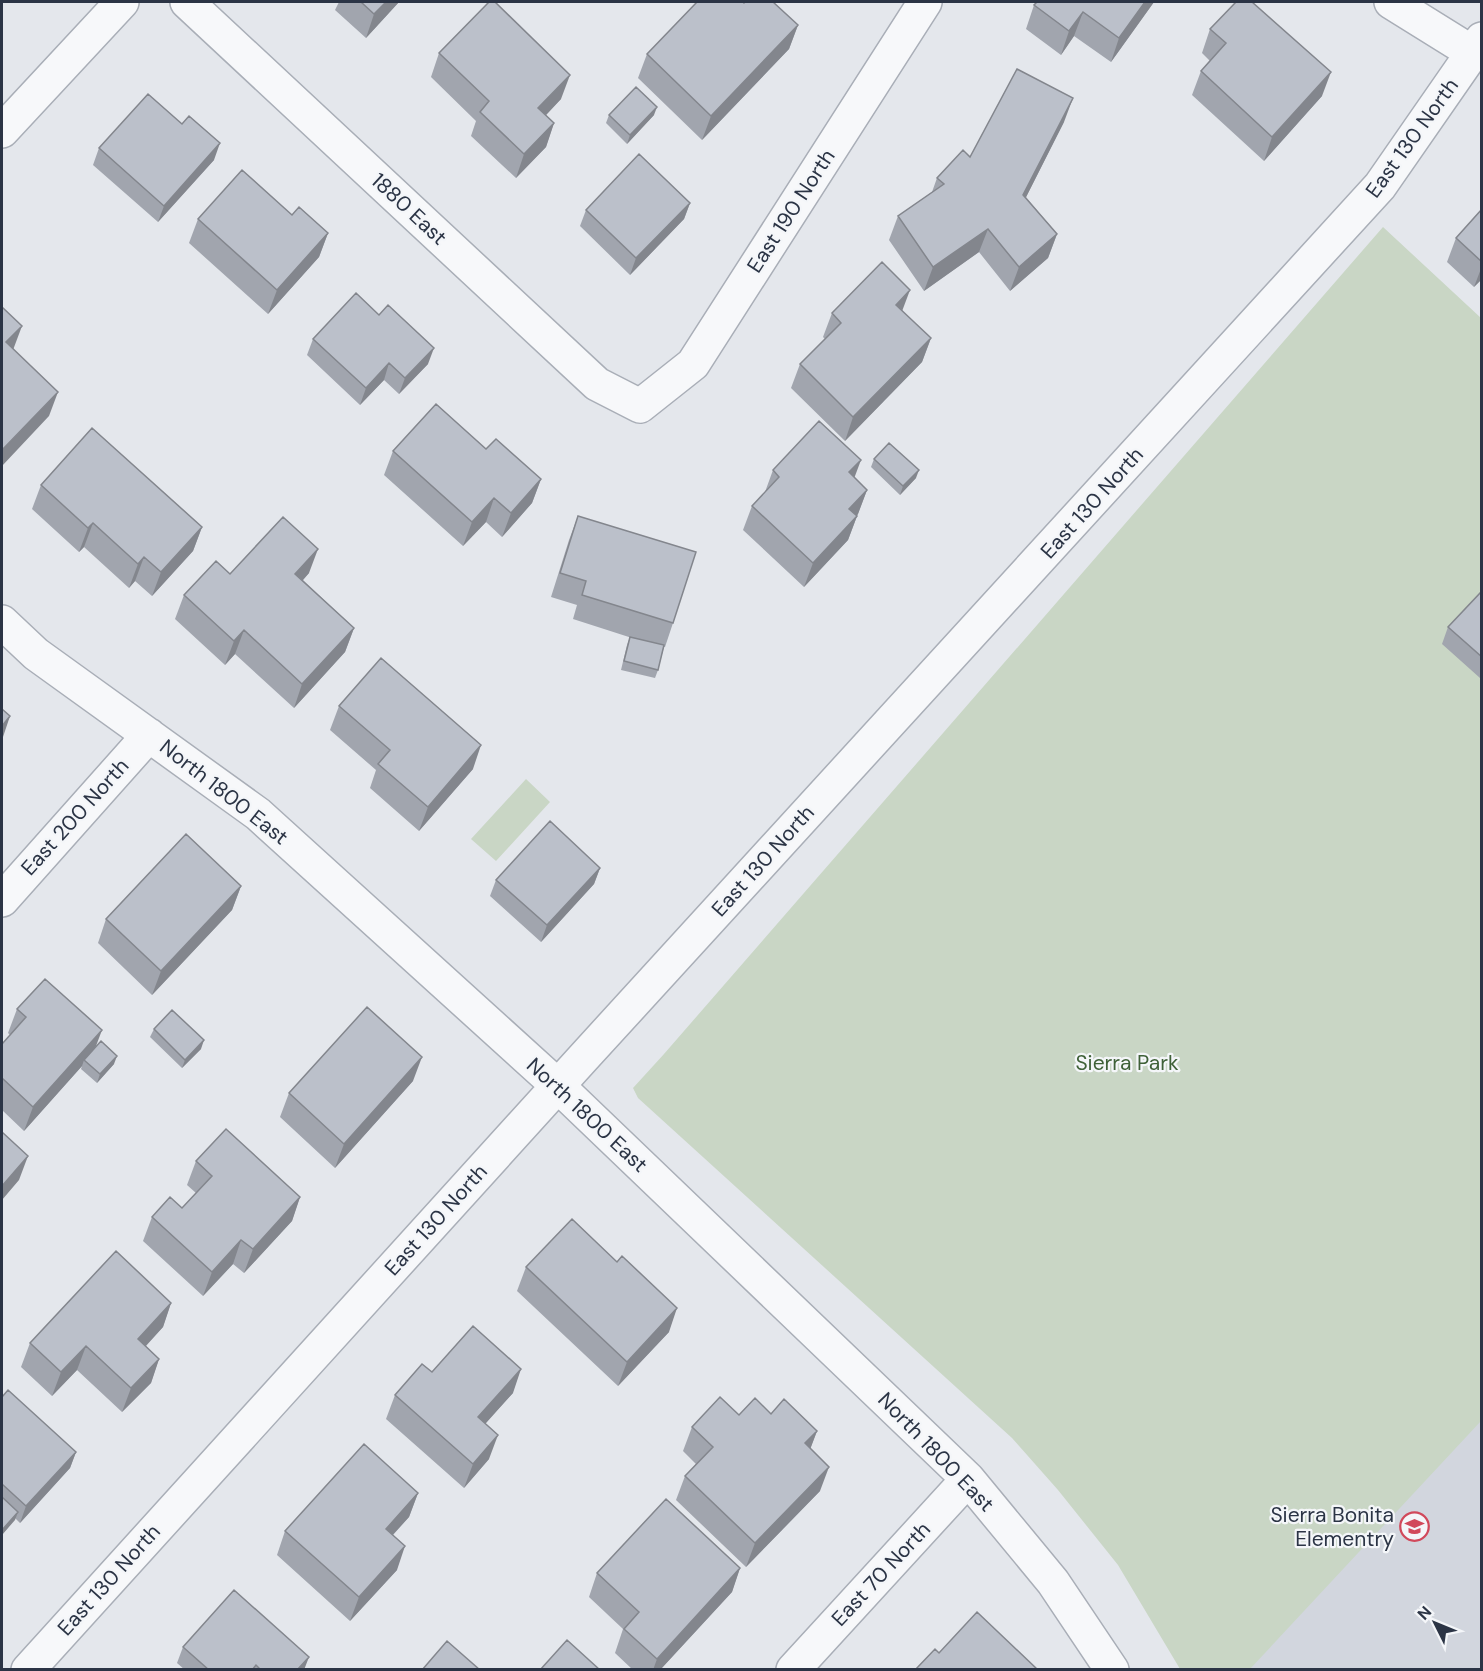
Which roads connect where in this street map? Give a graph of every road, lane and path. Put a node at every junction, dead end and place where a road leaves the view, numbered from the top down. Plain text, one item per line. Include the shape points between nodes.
1 (122, 2) edge
2 (187, 2) edge
3 (925, 2) edge
4 (1391, 2) edge
5 (1477, 46) edge
6 (2, 131) edge
7 (640, 405) joint
8 (2, 622) edge
9 (149, 735) junction
10 (2, 900) edge
11 (558, 1086) junction
12 (968, 1479) junction
13 (28, 1670) edge
14 (793, 1670) edge
15 (1112, 1670) edge

1 - 6 street
2 - 7 street, 1880 East via 597,384
3 - 7 street, East 190 North via 693,364
4 - 5 street
5 - 11 street, East 130 North via 1380,186
8 - 9 street, North 1800 East via 36,654
9 - 10 street, East 200 North
9 - 11 street, North 1800 East via 258,814
11 - 12 street, North 1800 East
11 - 13 street, East 130 North
12 - 14 street, East 70 North
12 - 15 street, North 1800 East via 1053,1582

